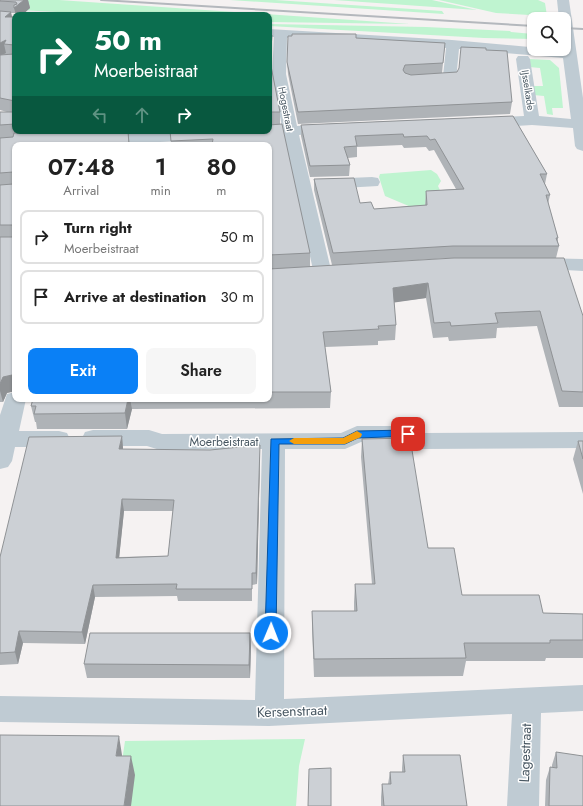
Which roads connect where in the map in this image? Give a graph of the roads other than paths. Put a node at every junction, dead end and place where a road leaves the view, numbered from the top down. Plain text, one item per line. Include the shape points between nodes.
1 (563, 0) edge
2 (564, 12) edge
3 (275, 33) edge
4 (452, 44) junction
5 (478, 46) junction
6 (527, 46) edge
7 (527, 48) edge
8 (568, 56) edge
9 (523, 59) dead end
10 (410, 81) edge
11 (532, 120) junction
12 (474, 123) edge
13 (579, 124) junction
14 (342, 128) edge
15 (290, 131) junction
16 (272, 132) edge
17 (213, 134) edge
18 (82, 141) edge
19 (159, 141) edge
20 (583, 146) edge
21 (372, 182) dead end
22 (302, 184) junction
23 (521, 264) edge
24 (583, 265) edge
25 (323, 274) edge
26 (15, 402) edge
27 (6, 439) junction
28 (583, 440) edge
29 (274, 441) junction
30 (0, 461) edge
31 (583, 698) edge
32 (527, 701) junction
33 (0, 710) edge
34 (269, 712) junction
35 (523, 806) edge

1 - 2 street
3 - 4 street
3 - 15 street, Hogestraat via 279,74
4 - 5 street
4 - 10 street via 449,80
5 - 6 street
5 - 7 street
8 - 13 street
9 - 11 street, IJsselkade
11 - 12 street
11 - 13 street
13 - 20 street
14 - 15 street
15 - 16 street
15 - 22 street, Hogestraat
17 - 19 street
18 - 19 street
21 - 22 street
22 - 25 street, Hogestraat
23 - 24 street
26 - 27 street
27 - 29 street, Moerbeistraat via 149,438 160,442
27 - 30 street
28 - 29 street, Moerbeistraat via 421,441 408,434 357,434 345,441
29 - 34 street
31 - 32 street, Kersenstraat
32 - 34 street, Kersenstraat
32 - 35 street, Lagestraat
33 - 34 street, Kersenstraat

